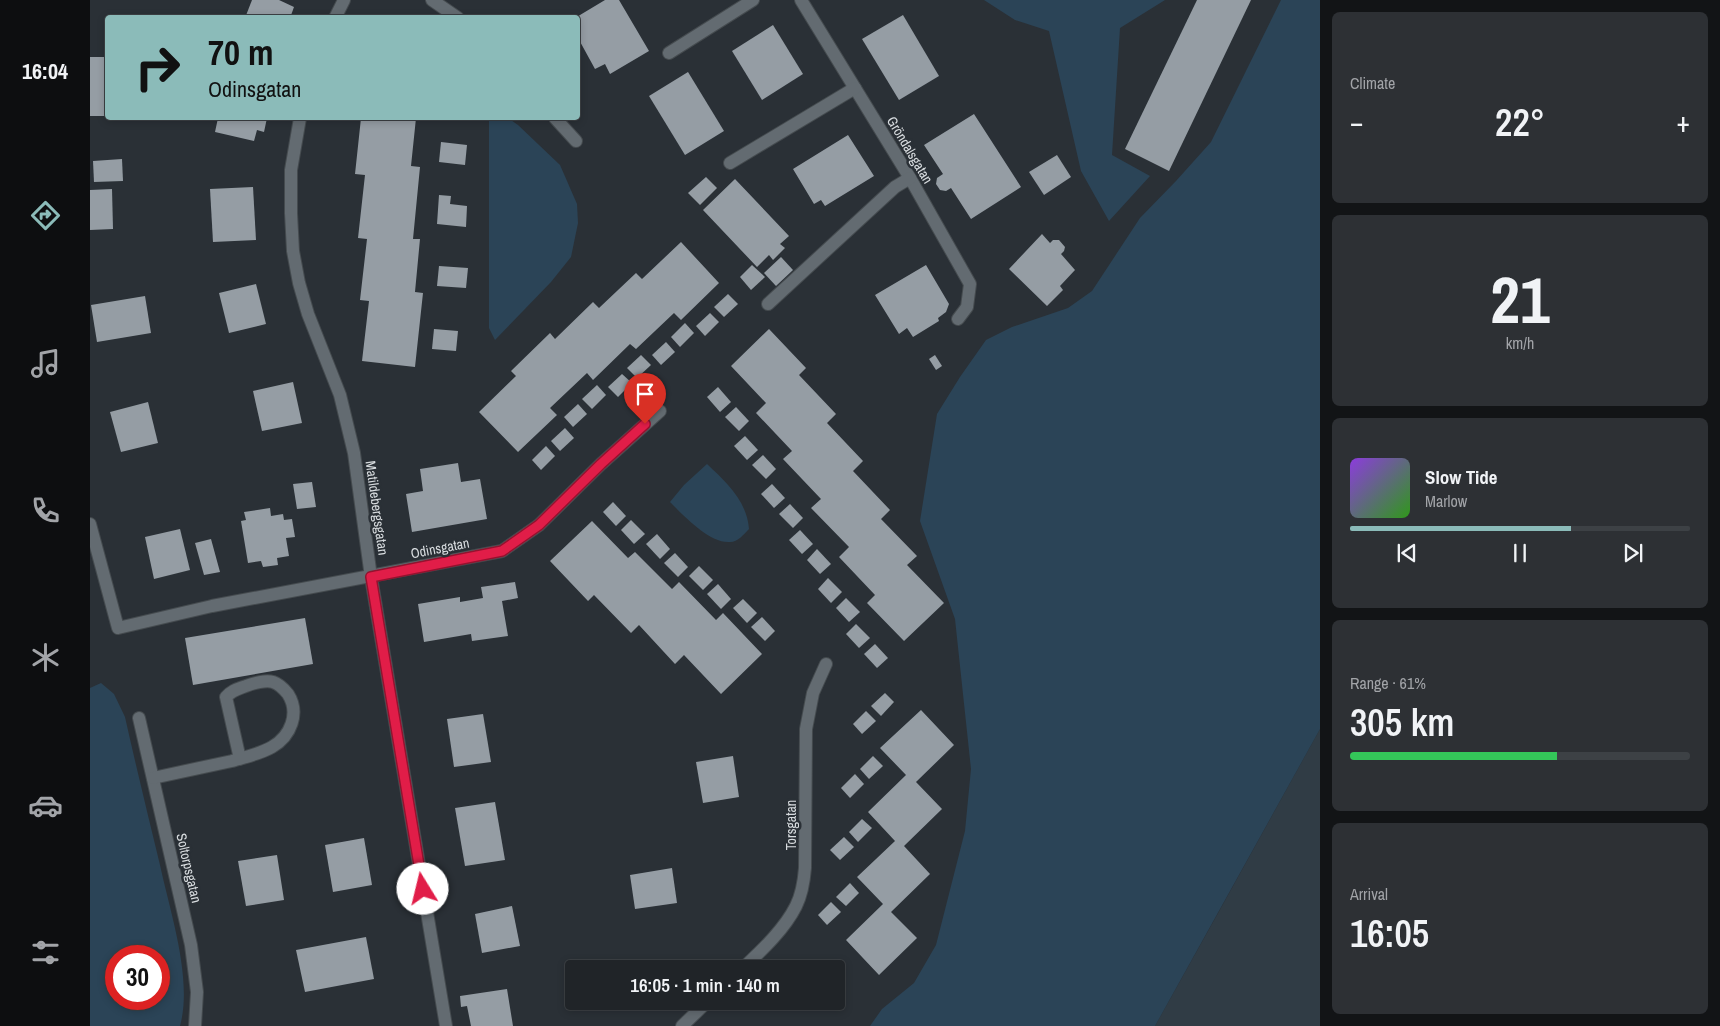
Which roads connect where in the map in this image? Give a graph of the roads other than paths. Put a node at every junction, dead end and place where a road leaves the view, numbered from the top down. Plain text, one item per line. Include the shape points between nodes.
1 (344, 0) edge
2 (432, 0) edge
3 (753, 0) edge
4 (801, 0) edge
5 (336, 15) edge
6 (454, 15) edge
7 (669, 53) dead end
8 (855, 88) junction
9 (300, 120) edge
10 (557, 120) edge
11 (576, 141) dead end
12 (730, 163) dead end
13 (910, 178) junction
14 (768, 304) dead end
15 (958, 319) dead end
16 (660, 411) dead end
17 (90, 524) edge
18 (371, 577) junction
19 (826, 664) dead end
20 (138, 718) dead end
21 (240, 759) junction
22 (153, 778) junction
23 (752, 960) edge
24 (699, 1010) edge
25 (196, 1026) edge
26 (446, 1026) edge
27 (682, 1026) edge

1 - 5 street
2 - 6 street
3 - 7 street
4 - 8 street, Gröndalsgatan
8 - 12 street
8 - 13 street, Gröndalsgatan
9 - 18 street, Matildebergsgatan via 291,170 293,251 308,314 340,396 348,426
10 - 11 street
13 - 14 street via 895,187
13 - 15 street, Gröndalsgatan via 970,284 967,307
16 - 18 street, Odinsgatan via 539,525 502,551
17 - 18 street, Odinsgatan via 118,628 212,606
18 - 26 street, Matildebergsgatan
19 - 23 street, Torsgatan via 813,693 806,729 806,868 803,888 796,906
20 - 22 street, Soltorpsgatan
21 - 21 street via 272,747 290,729 294,714 284,688 272,682 251,684 232,691 226,697
21 - 22 street
22 - 25 street, Soltorpsgatan via 191,946 197,992
24 - 27 street

